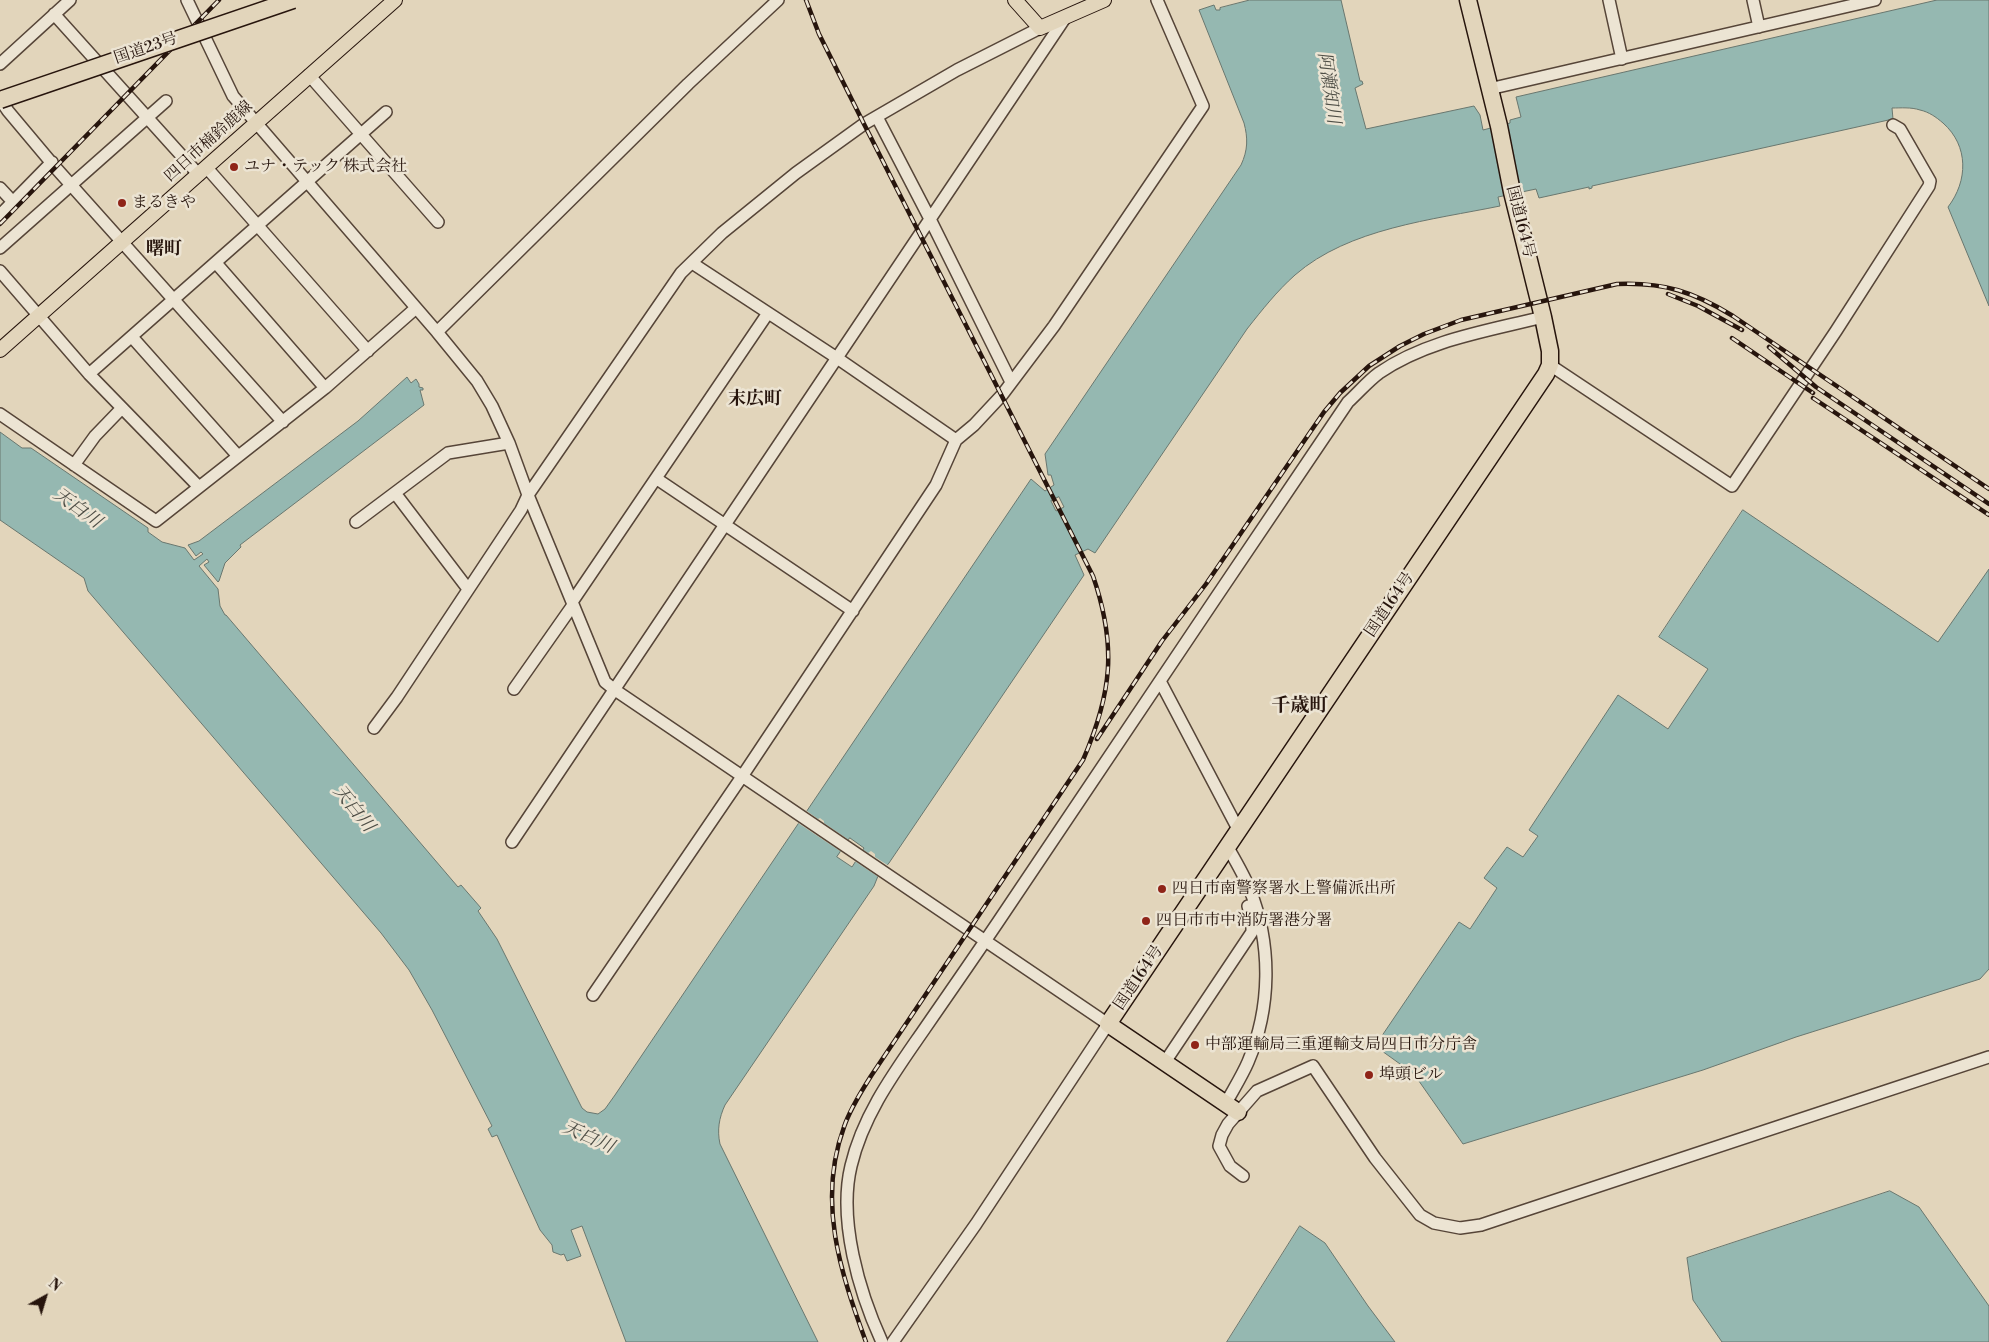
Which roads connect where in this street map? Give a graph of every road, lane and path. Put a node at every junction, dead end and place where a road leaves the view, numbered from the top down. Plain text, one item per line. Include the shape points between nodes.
1 (70, 0) edge
2 (187, 0) edge
3 (258, 0) edge
4 (292, 0) edge
5 (395, 0) edge
6 (778, 0) edge
7 (1015, 0) edge
8 (1104, 0) edge
9 (1157, 0) edge
10 (1468, 0) edge
11 (1609, 0) edge
12 (1753, 0) edge
13 (1875, 0) edge
14 (1834, 5) edge
15 (54, 14) junction
16 (1065, 18) junction
17 (1759, 27) junction
18 (1040, 28) junction
19 (1622, 59) junction
20 (0, 64) edge
21 (309, 75) junction
22 (0, 89) edge
23 (1489, 89) junction
24 (0, 100) edge
25 (166, 101) dead end
26 (386, 112) dead end
27 (877, 117) junction
28 (147, 118) junction
29 (256, 123) junction
30 (1894, 125) dead end
31 (361, 134) junction
32 (52, 162) junction
33 (203, 172) junction
34 (306, 182) junction
35 (72, 184) junction
36 (0, 188) edge
37 (13, 202) junction
38 (0, 215) edge
39 (930, 219) junction
40 (438, 222) dead end
41 (258, 226) junction
42 (123, 241) junction
43 (0, 248) edge
44 (216, 263) junction
45 (692, 263) junction
46 (0, 271) edge
47 (174, 299) junction
48 (416, 308) junction
49 (768, 313) junction
50 (38, 316) junction
51 (1543, 317) junction
52 (437, 332) junction
53 (132, 337) junction
54 (0, 350) edge
55 (368, 351) junction
56 (837, 358) junction
57 (1550, 365) junction
58 (89, 374) junction
59 (1012, 382) junction
60 (325, 388) junction
61 (122, 408) junction
62 (0, 414) edge
63 (282, 422) junction
64 (956, 440) junction
65 (509, 443) junction
66 (238, 456) junction
67 (74, 465) junction
68 (657, 479) junction
69 (199, 487) junction
70 (395, 493) junction
71 (528, 496) junction
72 (356, 522) dead end
73 (724, 526) junction
74 (468, 588) junction
75 (572, 604) junction
76 (853, 611) junction
77 (1160, 681) junction
78 (514, 689) dead end
79 (614, 690) junction
80 (374, 728) dead end
81 (741, 778) junction
82 (1238, 829) junction
83 (512, 842) dead end
84 (1225, 849) junction
85 (986, 940) junction
86 (593, 995) dead end
87 (1108, 1024) junction
88 (1989, 1057) edge
89 (1165, 1062) junction
90 (1232, 1107) junction
91 (1243, 1176) dead end
92 (882, 1342) edge
93 (893, 1342) edge

1 - 15 street
2 - 29 street via 233,96
3 - 22 highway, 国道23号
4 - 24 highway, 国道23号, bridge
5 - 21 main road, 四日市楠鈴鹿線
6 - 52 street via 688,84
7 - 18 main road
8 - 16 main road
9 - 59 street via 1203,106 1054,326
10 - 23 highway, 国道164号
11 - 19 street
12 - 17 street
13 - 14 street
14 - 17 street
15 - 20 street
15 - 28 street
16 - 18 main road
16 - 39 street
17 - 19 street
18 - 27 street via 957,70
19 - 23 street
21 - 29 main road, 四日市楠鈴鹿線
21 - 31 street
23 - 51 highway, 国道164号
24 - 32 street
25 - 28 street
26 - 31 street
27 - 39 street
27 - 45 street via 789,178 722,233
28 - 33 street
28 - 35 street
29 - 33 main road, 四日市楠鈴鹿線
29 - 34 street
30 - 57 street via 1900,129 1930,181 1929,186 1732,486
31 - 34 street
31 - 40 street
32 - 35 street
32 - 37 street
33 - 41 street
33 - 42 main road, 四日市楠鈴鹿線
34 - 41 street
34 - 48 street
35 - 42 street
35 - 43 street
36 - 37 street
37 - 38 street
39 - 56 street
39 - 59 street
41 - 44 street
41 - 55 street
42 - 47 street
42 - 50 main road, 四日市楠鈴鹿線
44 - 47 street
44 - 60 street
45 - 49 street
45 - 71 street via 642,328
46 - 50 street
47 - 53 street
47 - 63 street
48 - 52 street
48 - 55 street
49 - 56 street
49 - 68 street
50 - 54 main road, 四日市楠鈴鹿線
50 - 58 street
51 - 57 highway, 国道164号
51 - 77 street via 1441,343 1414,354 1378,374 1348,402
52 - 65 street via 477,381
53 - 58 street
53 - 66 street
55 - 60 street
56 - 64 street
56 - 73 street
57 - 82 highway, 国道164号
58 - 61 street
59 - 64 street via 974,426
60 - 63 street
61 - 67 street via 95,436
61 - 69 street
62 - 67 street
63 - 66 street
64 - 76 street via 936,485
65 - 70 street via 448,453
65 - 71 street
66 - 69 street
67 - 69 street via 156,521
68 - 73 street
68 - 75 street
70 - 72 street
70 - 74 street
71 - 74 street
71 - 75 street
73 - 76 street
73 - 79 street
74 - 80 street
75 - 78 street
75 - 79 street via 605,682
76 - 81 street
77 - 82 street
77 - 85 street
79 - 81 street
79 - 83 street
81 - 85 street
81 - 86 street
82 - 84 highway, 国道164号
84 - 87 highway, 国道164号
84 - 89 street via 1244,893 1252,932
84 - 90 street via 1250,888 1256,906 1263,936 1266,976 1262,1017
85 - 87 street
85 - 92 street via 880,1096 867,1118 850,1167 846,1214 849,1238
87 - 89 highway, 国道164号
87 - 93 street via 976,1224
88 - 90 street via 1481,1225 1460,1228 1434,1223 1420,1215 1375,1158 1313,1066 1257,1091
89 - 90 highway, 国道164号
90 - 91 street via 1219,1146 1230,1166

